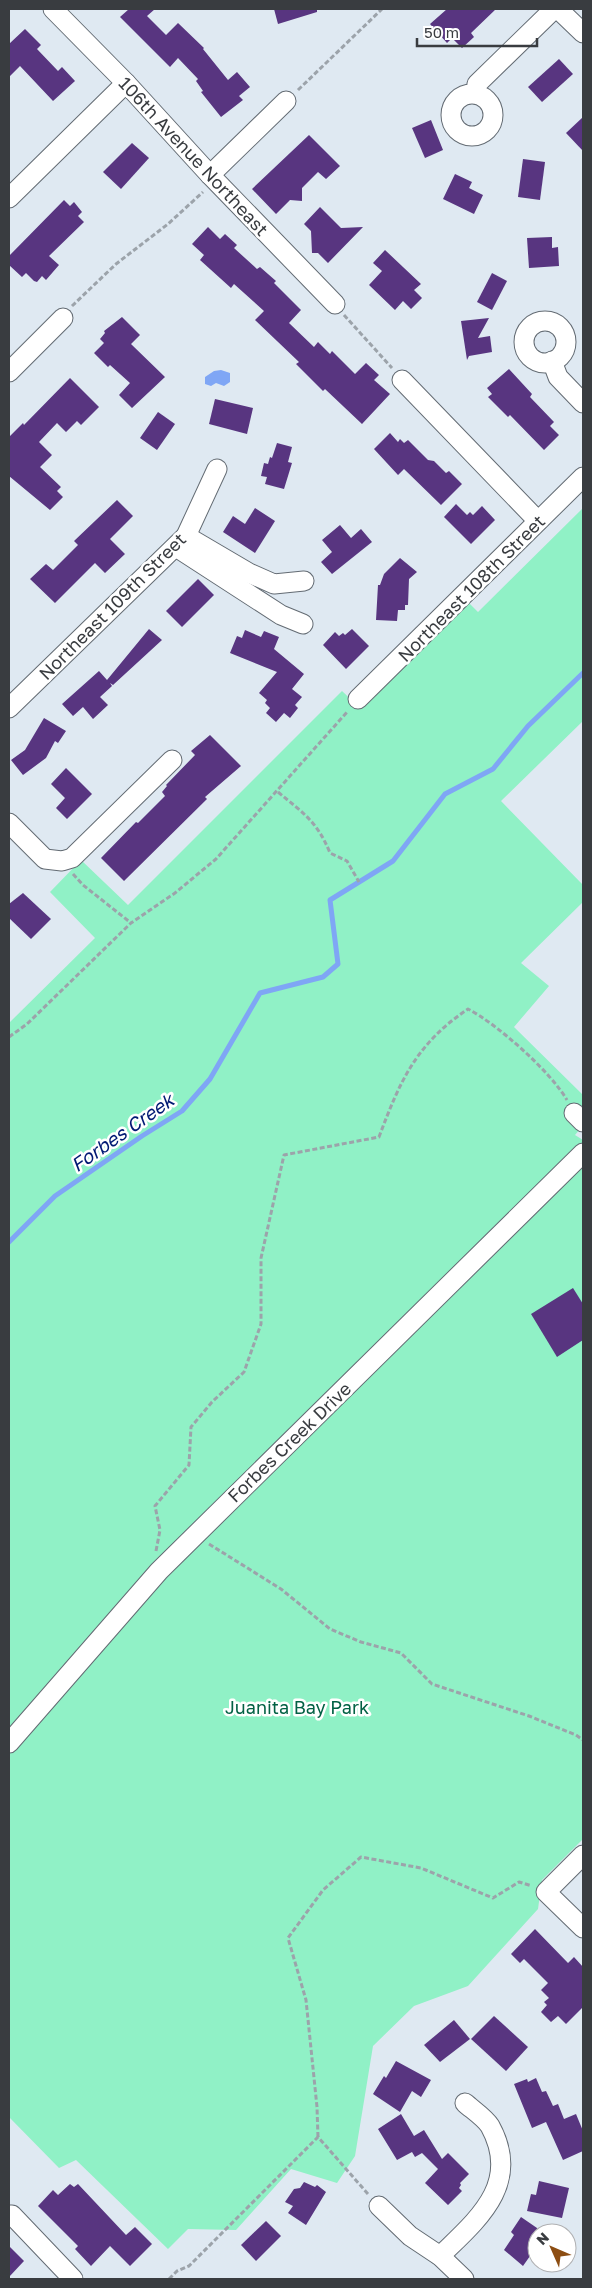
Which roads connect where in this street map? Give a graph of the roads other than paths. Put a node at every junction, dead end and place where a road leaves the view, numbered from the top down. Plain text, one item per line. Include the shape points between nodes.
1 (53, 9) edge
2 (554, 9) edge
3 (558, 9) edge
4 (583, 33) edge
5 (126, 83) junction
6 (476, 94) dead end
7 (286, 100) road end
8 (212, 178) junction
9 (9, 198) edge
10 (334, 304) road end
11 (63, 318) road end
12 (552, 362) dead end
13 (9, 372) edge
14 (402, 380) road end
15 (583, 403) edge
16 (217, 469) dead end
17 (583, 477) edge
18 (538, 521) junction
19 (181, 542) junction
20 (304, 581) dead end
21 (303, 624) dead end
22 (358, 699) road end
23 (9, 708) edge
24 (172, 760) dead end
25 (9, 823) edge
26 (583, 1154) edge
27 (9, 1743) edge
28 (583, 1855) edge
29 (583, 1928) edge
30 (465, 2103) dead end
31 (379, 2206) road end
32 (9, 2215) edge
33 (440, 2256) junction
34 (74, 2279) edge
35 (464, 2279) edge

1 - 5 street, 106th Avenue Northeast
2 - 6 street via 477,84
3 - 4 street
5 - 8 street, 106th Avenue Northeast
5 - 9 street
7 - 8 street
8 - 10 street, 106th Avenue Northeast
11 - 13 street
12 - 15 street via 558,377
14 - 18 street
16 - 19 street, Northeast 109th Street
17 - 18 street, Northeast 108th Street
18 - 22 street, Northeast 108th Street
19 - 20 street via 274,584
19 - 21 street via 281,615
19 - 23 street, Northeast 109th Street
24 - 25 street via 72,858 62,862 45,859
26 - 27 street, Forbes Creek Drive via 158,1571
28 - 29 street via 546,1892
30 - 33 street via 490,2125 500,2150 500,2172 496,2191 482,2216
31 - 33 street via 410,2236
32 - 34 street
33 - 35 street

